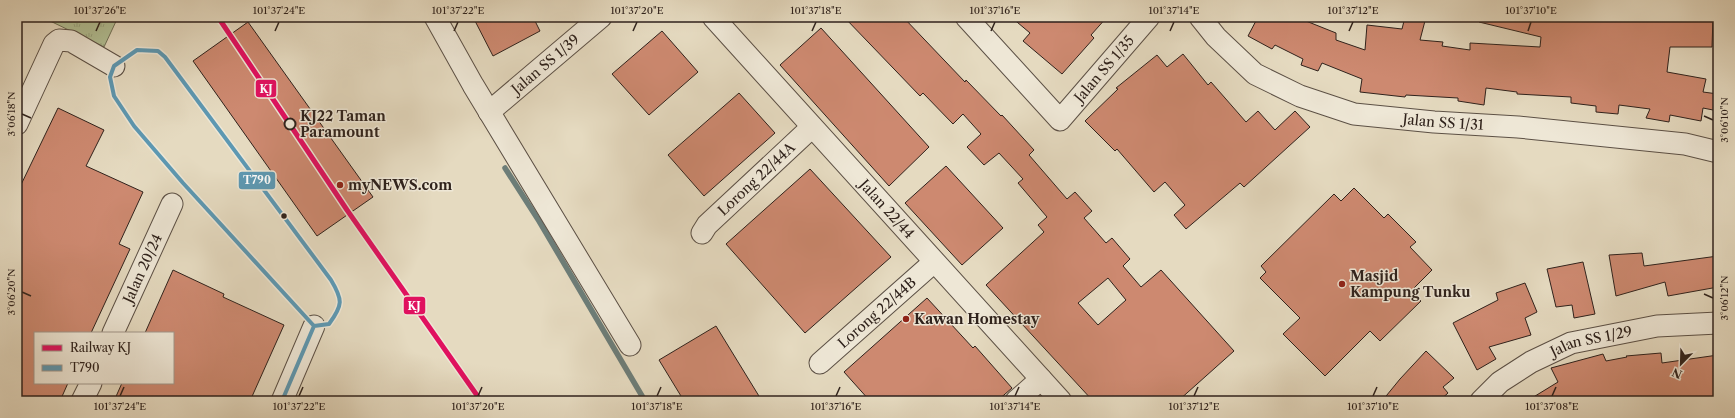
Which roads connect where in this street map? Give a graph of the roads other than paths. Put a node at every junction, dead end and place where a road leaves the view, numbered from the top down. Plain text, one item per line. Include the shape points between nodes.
1 (436, 17) edge
2 (601, 17) edge
3 (712, 17) edge
4 (966, 17) edge
5 (1149, 17) edge
6 (1200, 17) edge
7 (114, 66) dead end
8 (489, 112) junction
9 (17, 124) edge
10 (812, 127) junction
11 (1718, 152) edge
12 (172, 204) dead end
13 (702, 232) dead end
14 (934, 262) junction
15 (1718, 323) edge
16 (314, 326) dead end
17 (113, 332) edge
18 (630, 345) dead end
19 (820, 363) dead end
20 (1041, 379) junction
21 (90, 384) edge
22 (82, 401) edge
23 (282, 401) edge
24 (1016, 401) edge
25 (1061, 401) edge
26 (1481, 401) edge

1 - 8 street
2 - 8 street, Jalan SS 1/39
3 - 10 street, Jalan 22/44
4 - 5 street, Jalan SS 1/35 via 1060,120
6 - 11 street, Jalan SS 1/31 via 1216,37 1255,74 1300,96 1354,114 1669,142
7 - 9 street via 70,41 59,40 54,44
8 - 18 street
10 - 13 street, Lorong 22/44A
10 - 14 street, Jalan 22/44
12 - 17 street, Jalan 20/24
14 - 19 street, Lorong 22/44B
14 - 20 street, Jalan 22/44
15 - 26 street, Jalan SS 1/29 via 1657,326 1571,343 1512,374
16 - 23 street
20 - 24 street
20 - 25 street, Jalan 22/44
21 - 22 street

